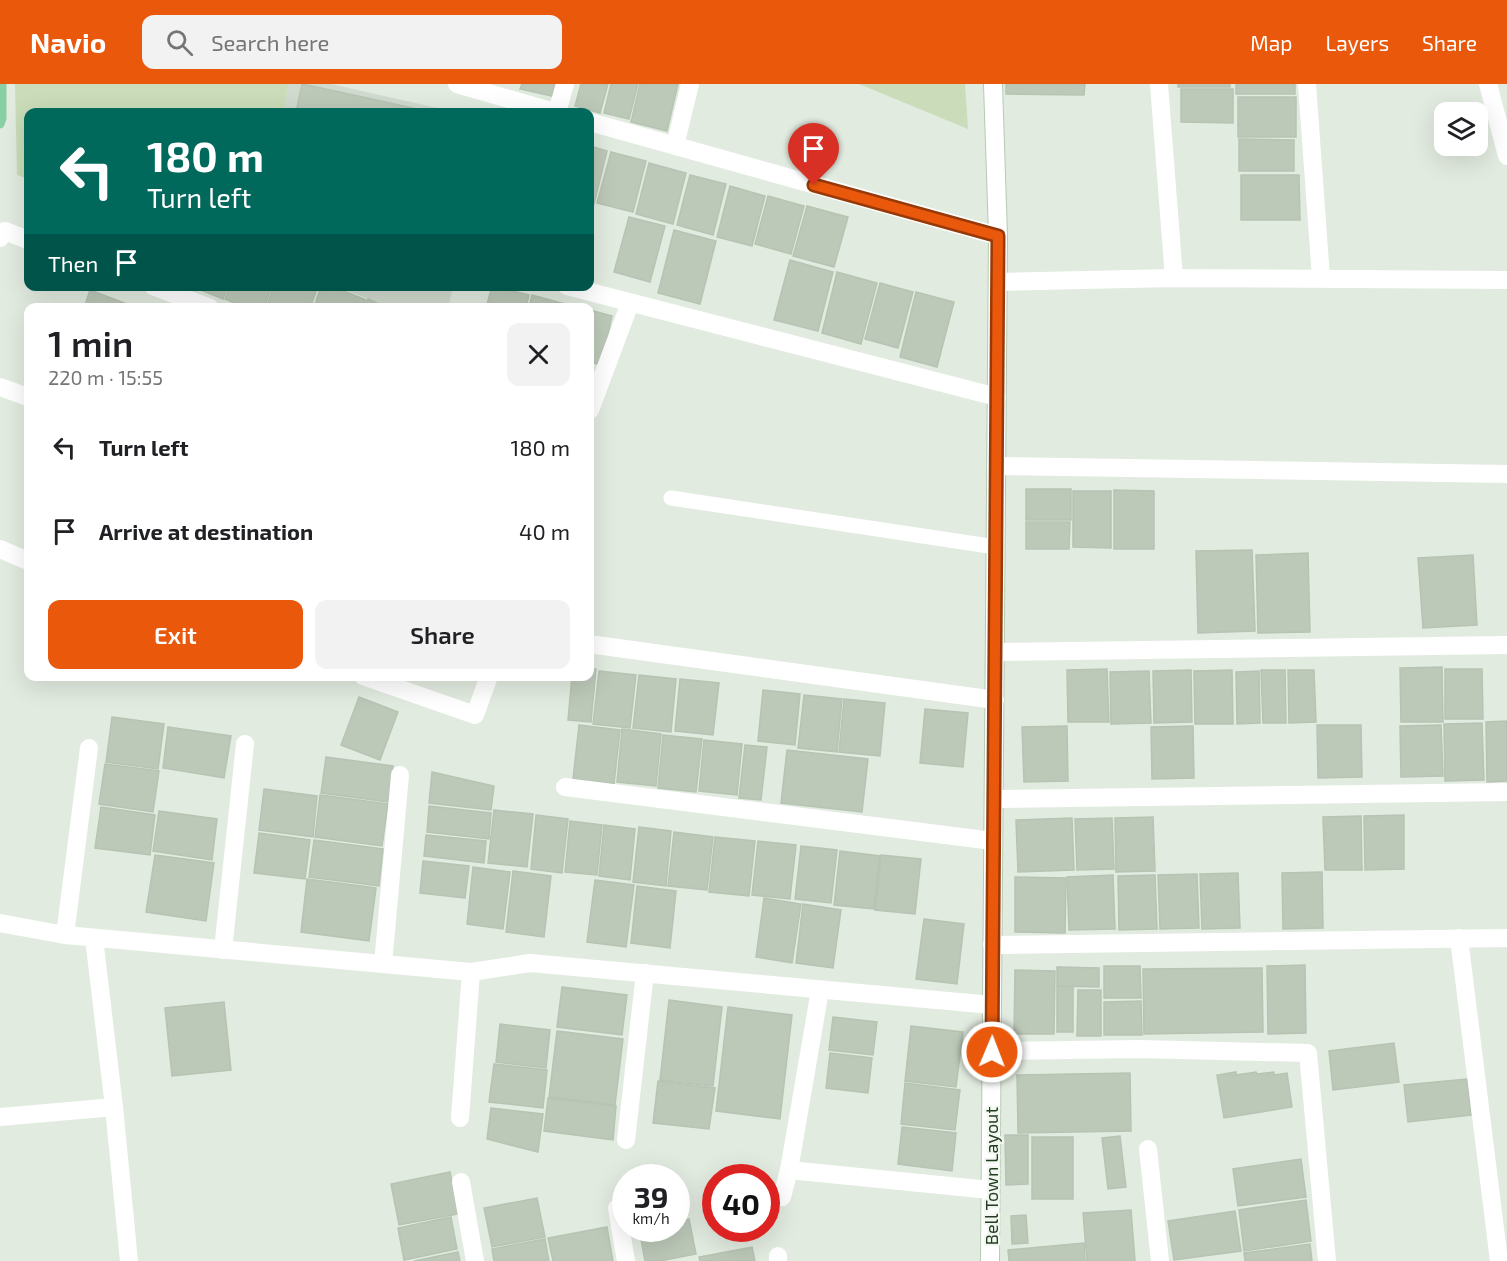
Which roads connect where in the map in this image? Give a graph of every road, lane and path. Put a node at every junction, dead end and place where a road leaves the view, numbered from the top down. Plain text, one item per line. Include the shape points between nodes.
1 (457, 84) edge
2 (565, 84) edge
3 (690, 84) edge
4 (993, 84) edge
5 (1159, 84) edge
6 (1307, 84) edge
7 (1488, 84) edge
8 (542, 108) edge
9 (557, 108) edge
10 (594, 123) edge
11 (675, 146) junction
12 (1507, 156) edge
13 (998, 236) junction
14 (0, 238) edge
15 (24, 238) edge
16 (1174, 278) junction
17 (1321, 278) junction
18 (1507, 280) edge
19 (998, 282) junction
20 (166, 291) edge
21 (586, 291) edge
22 (197, 303) edge
23 (630, 303) junction
24 (0, 387) edge
25 (24, 396) edge
26 (997, 397) junction
27 (594, 399) edge
28 (996, 466) junction
29 (1507, 474) edge
30 (671, 498) dead end
31 (0, 549) edge
32 (996, 549) junction
33 (24, 559) edge
34 (596, 645) dead end
35 (1507, 645) edge
36 (995, 651) junction
37 (377, 681) edge
38 (487, 681) edge
39 (995, 700) junction
40 (245, 744) dead end
41 (89, 748) dead end
42 (400, 775) dead end
43 (565, 788) dead end
44 (1507, 792) edge
45 (994, 799) junction
46 (993, 841) junction
47 (0, 923) edge
48 (65, 936) junction
49 (94, 938) junction
50 (1460, 938) junction
51 (1507, 938) edge
52 (992, 945) junction
53 (224, 950) junction
54 (383, 964) junction
55 (471, 972) junction
56 (645, 973) junction
57 (820, 990) junction
58 (992, 1005) junction
59 (992, 1052) junction
60 (114, 1107) junction
61 (0, 1117) edge
62 (460, 1118) dead end
63 (626, 1140) dead end
64 (1148, 1149) dead end
65 (789, 1170) junction
66 (461, 1182) dead end
67 (990, 1190) junction
68 (782, 1197) dead end
69 (623, 1242) edge
70 (129, 1261) edge
71 (475, 1261) edge
72 (626, 1261) edge
73 (990, 1261) edge
74 (1160, 1261) edge
75 (1327, 1261) edge
76 (1499, 1261) edge

1 - 8 street
2 - 9 street
3 - 11 street
4 - 13 street, Bell Town Layout
5 - 16 street
6 - 17 street
7 - 12 street
10 - 11 street
11 - 13 street
13 - 19 street, Bell Town Layout
14 - 15 street via 5,231
16 - 17 street
16 - 19 street
17 - 18 street
19 - 26 street, Bell Town Layout
20 - 22 street
21 - 23 street
23 - 26 street
23 - 27 street
24 - 25 street
26 - 28 street, Bell Town Layout
28 - 29 street
28 - 32 street, Bell Town Layout
30 - 32 lane
31 - 33 street
32 - 36 street, Bell Town Layout
34 - 39 street
35 - 36 street
36 - 39 street, Bell Town Layout
37 - 38 street via 475,715
39 - 45 street, Bell Town Layout
40 - 53 street
41 - 48 street
42 - 54 street
43 - 46 street
44 - 45 street
45 - 46 street, Bell Town Layout
46 - 52 street, Bell Town Layout
47 - 48 street
48 - 49 street
49 - 53 street
49 - 60 street
50 - 51 street
50 - 52 street
50 - 76 street
52 - 58 street, Bell Town Layout
53 - 54 street
54 - 55 street
55 - 56 street via 530,963
55 - 62 street
56 - 57 street
56 - 63 street
57 - 58 street
57 - 65 street
58 - 59 street, Bell Town Layout
59 - 67 street, Bell Town Layout
59 - 75 street via 1140,1049 1308,1053
60 - 61 street
60 - 70 street
64 - 74 street
65 - 67 street
65 - 68 street
66 - 71 street
67 - 73 street, Bell Town Layout
69 - 72 street

